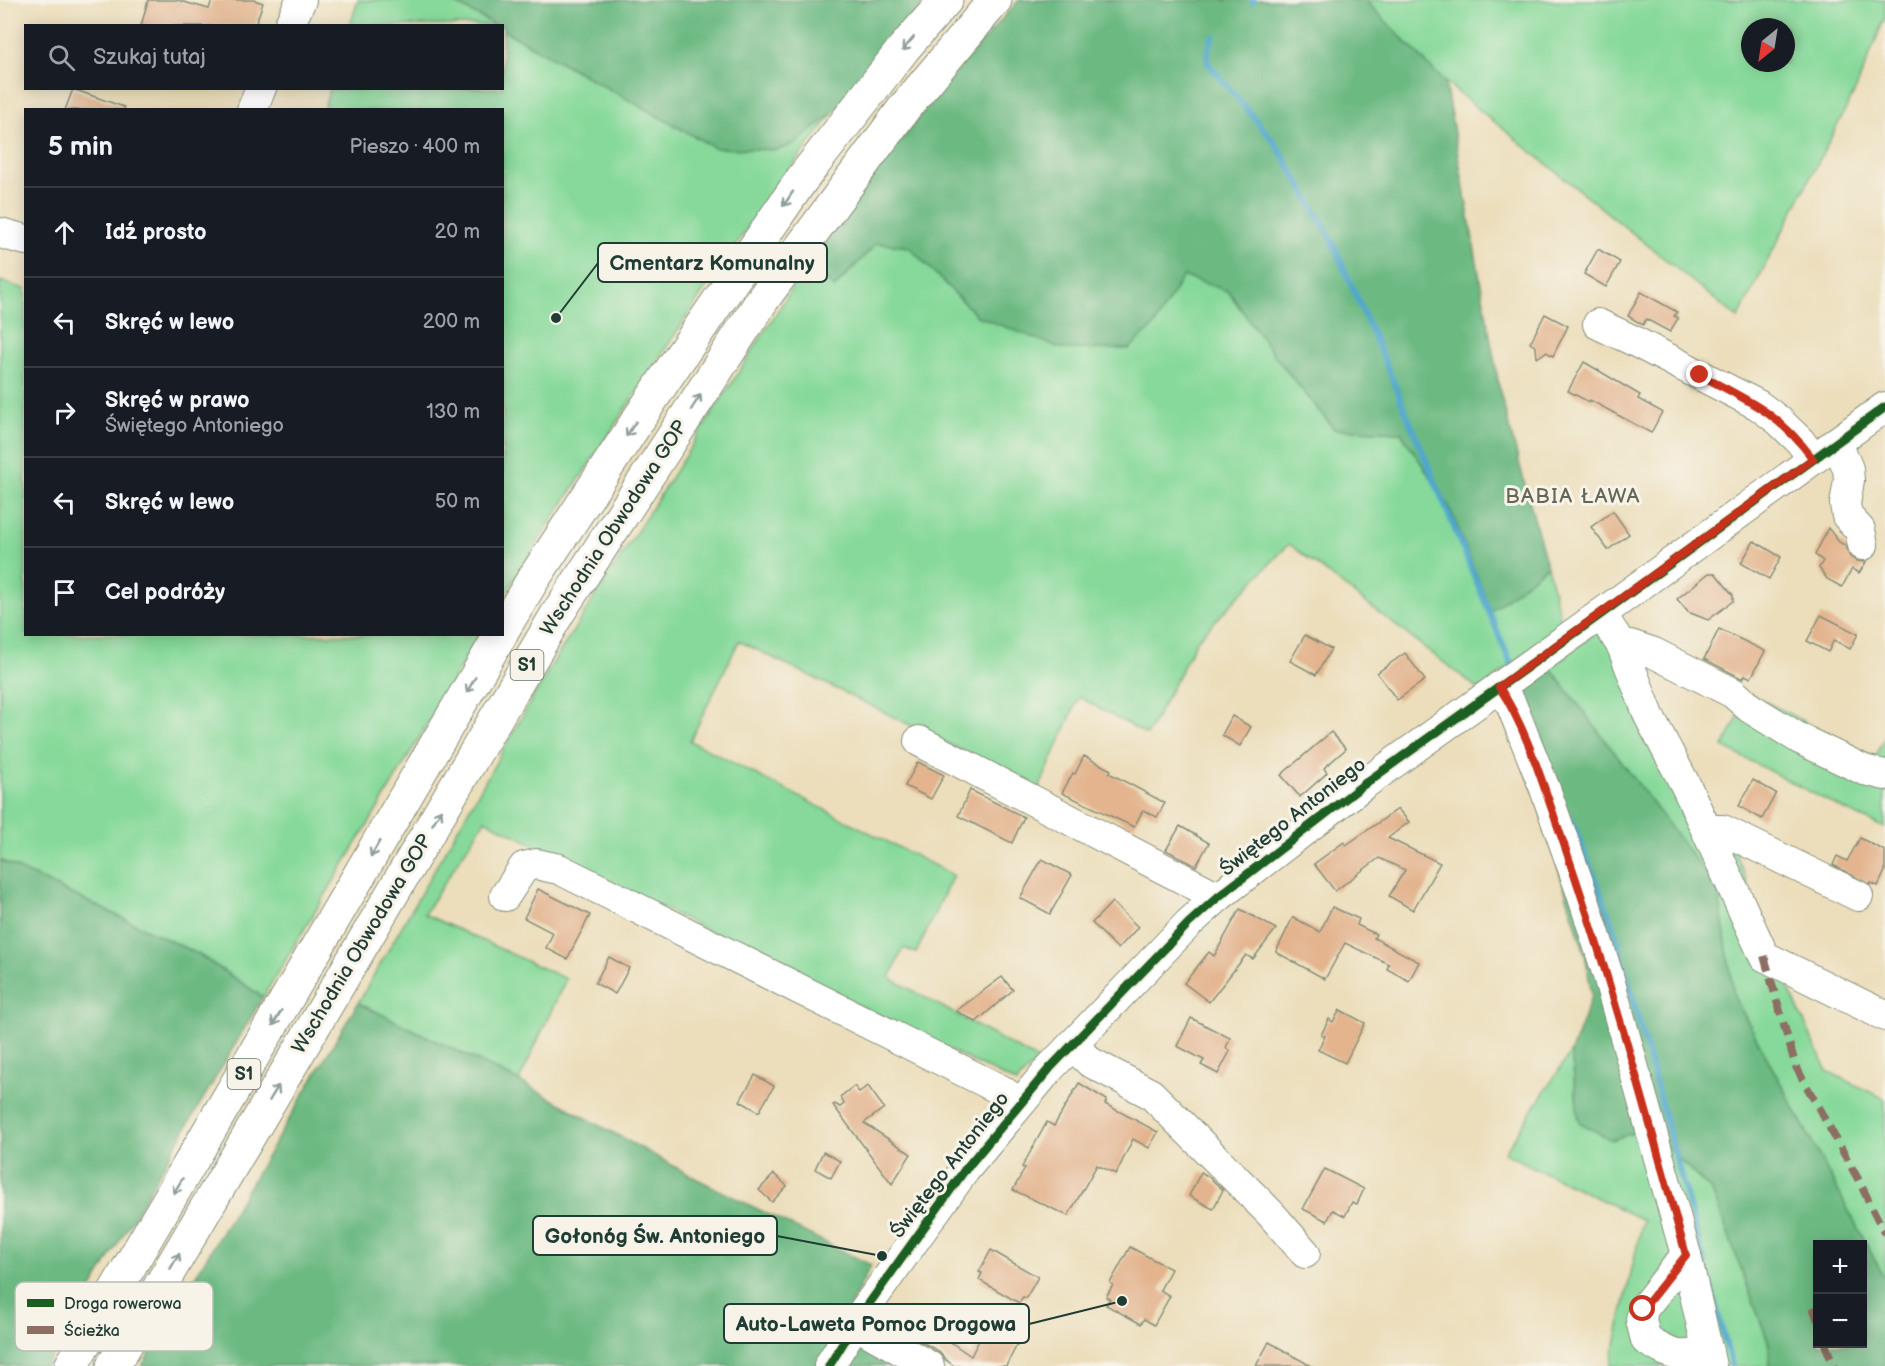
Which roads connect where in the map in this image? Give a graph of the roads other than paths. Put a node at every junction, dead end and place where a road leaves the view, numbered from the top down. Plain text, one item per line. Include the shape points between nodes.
1 (301, 0) edge
2 (946, 0) edge
3 (995, 0) edge
4 (290, 24) edge
5 (260, 90) edge
6 (253, 108) edge
7 (0, 232) edge
8 (24, 239) edge
9 (1598, 324) dead end
10 (1885, 407) edge
11 (1825, 451) junction
12 (1863, 545) dead end
13 (1601, 614) junction
14 (504, 630) edge
15 (500, 636) edge
16 (1622, 646) junction
17 (1499, 687) junction
18 (919, 741) dead end
19 (1885, 775) edge
20 (1707, 830) junction
21 (506, 896) dead end
22 (1858, 896) dead end
23 (1218, 897) junction
24 (1885, 1016) edge
25 (1072, 1045) junction
26 (1019, 1103) junction
27 (1305, 1253) dead end
28 (1686, 1255) junction
29 (120, 1282) edge
30 (163, 1282) edge
31 (855, 1324) junction
32 (80, 1351) edge
33 (122, 1351) edge
34 (1709, 1358) edge
35 (71, 1366) edge
36 (113, 1366) edge
37 (829, 1366) edge
38 (929, 1366) edge

1 - 4 street
2 -> 14 highway, Wschodnia Obwodowa GOP / S1 via 802,179 664,379
30 -> 3 highway, Wschodnia Obwodowa GOP / S1 via 564,603 763,299 905,107
5 - 6 street
7 - 8 street
9 - 11 street via 1758,405 1800,441
10 - 11 street, Świętego Antoniego
11 - 12 street via 1848,469 1847,516 1860,530
11 - 13 street, Świętego Antoniego
13 - 16 street
13 - 17 street, Świętego Antoniego
15 -> 29 highway, Wschodnia Obwodowa GOP / S1
16 - 19 street via 1654,653 1733,693 1800,739 1864,770
16 - 20 street via 1649,716
17 - 23 street, Świętego Antoniego via 1363,784
17 - 28 street via 1511,704 1581,891
18 - 23 street
20 - 22 street via 1723,830
20 - 24 street via 1764,956
21 - 26 street via 524,867 536,864 559,869 1001,1090
23 - 25 street, Świętego Antoniego
25 - 26 street, Świętego Antoniego
25 - 27 street via 1090,1062 1150,1094
26 - 31 street, Świętego Antoniego via 940,1202
28 - 34 street
28 - 34 street via 1643,1309 1641,1320 1646,1340 1667,1353
31 - 37 street, Świętego Antoniego
31 - 38 street
32 -> 35 highway, Wschodnia Obwodowa GOP / S1
36 -> 33 highway, Wschodnia Obwodowa GOP / S1

